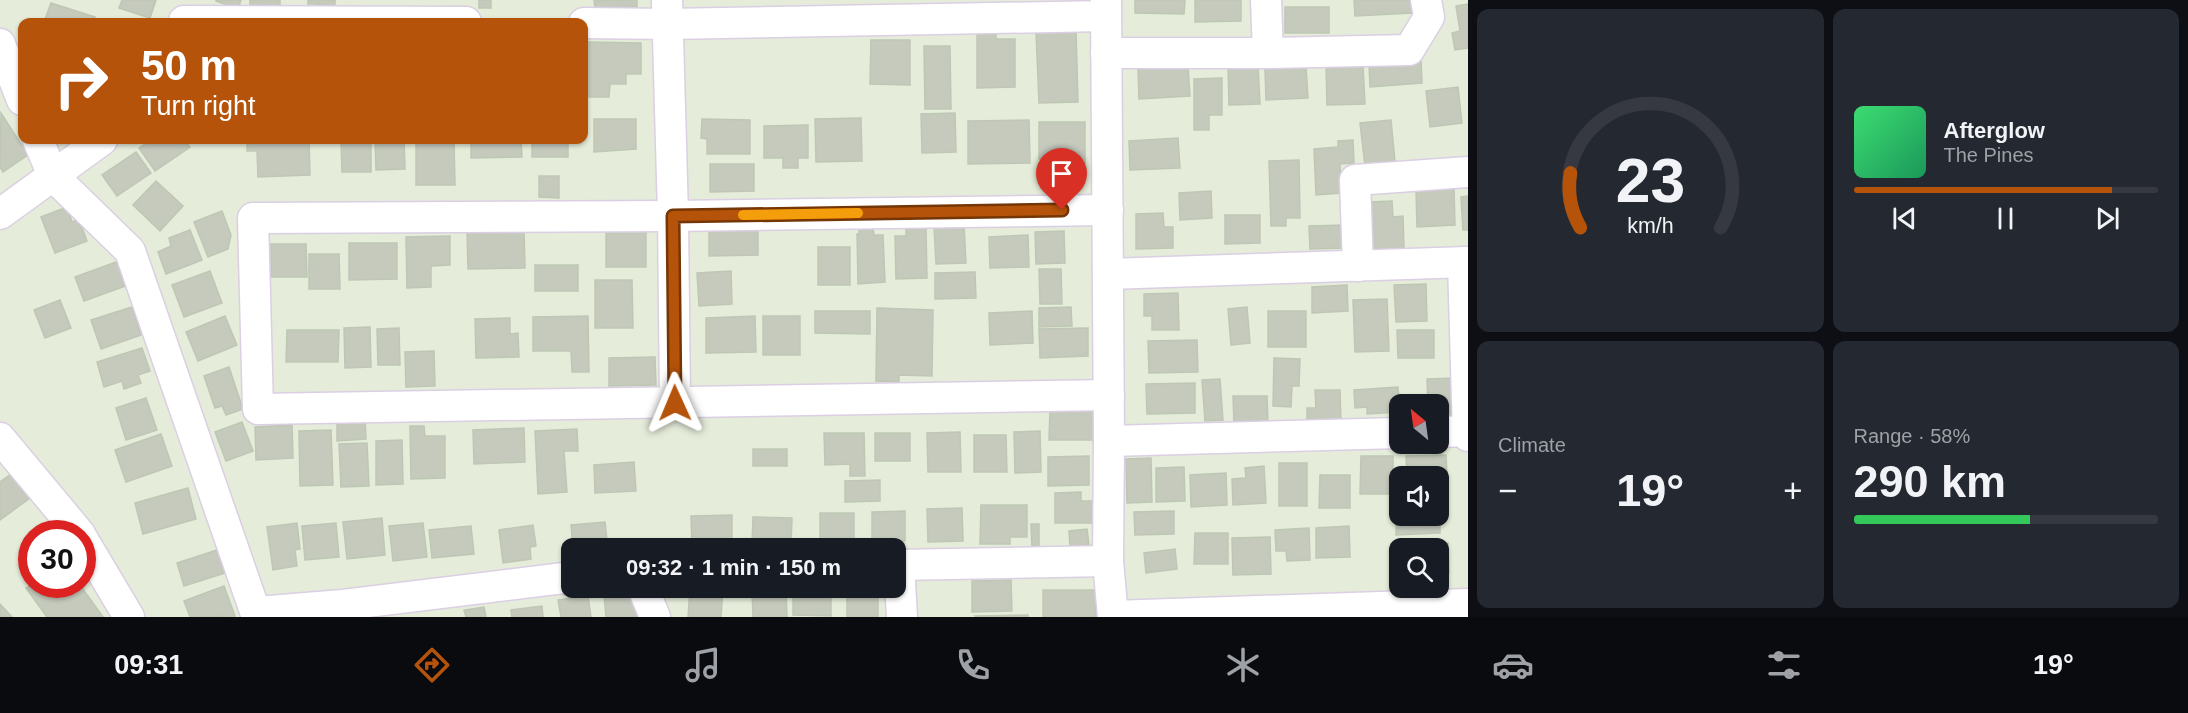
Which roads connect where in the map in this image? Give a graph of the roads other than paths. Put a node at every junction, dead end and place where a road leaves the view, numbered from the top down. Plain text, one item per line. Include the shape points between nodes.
1 (1266, 0) edge
2 (1426, 0) edge
3 (1106, 8) edge
4 (667, 12) edge
5 (186, 14) edge
6 (326, 18) edge
7 (588, 22) edge
8 (0, 44) edge
9 (1107, 53) junction
10 (1268, 53) junction
11 (18, 90) edge
12 (40, 144) edge
13 (97, 144) edge
14 (1468, 172) edge
15 (53, 176) junction
16 (1108, 210) junction
17 (0, 214) edge
18 (673, 216) junction
19 (1466, 262) edge
20 (1358, 266) junction
21 (1108, 274) junction
22 (1109, 395) junction
23 (675, 403) junction
24 (1468, 431) edge
25 (1449, 432) edge
26 (1389, 433) edge
27 (1468, 436) edge
28 (0, 438) edge
29 (1109, 441) junction
30 (68, 520) edge
31 (1108, 561) junction
32 (96, 562) edge
33 (906, 565) edge
34 (561, 578) edge
35 (647, 598) edge
36 (900, 598) edge
37 (1468, 604) edge
38 (257, 615) edge
39 (1113, 616) edge
40 (129, 617) edge
41 (655, 617) edge
42 (902, 617) edge

1 - 10 street
2 - 10 street via 1429,17 1409,50
3 - 4 street
3 - 9 street
4 - 7 street
4 - 18 street
5 - 6 street
8 - 11 street
9 - 10 street
9 - 16 street
12 - 15 street
13 - 15 street
14 - 20 street via 1355,180
15 - 17 street
15 - 38 street via 130,251
16 - 18 street
16 - 21 street
18 - 23 street
18 - 23 street via 253,218 258,409
19 - 20 street
19 - 24 street
20 - 21 street
21 - 22 street
22 - 23 street
22 - 29 street
24 - 25 street
24 - 27 street
26 - 29 street
28 - 30 street
29 - 31 street
31 - 33 street
31 - 39 street
32 - 40 street
34 - 38 street
35 - 41 street
36 - 42 street
37 - 39 street

